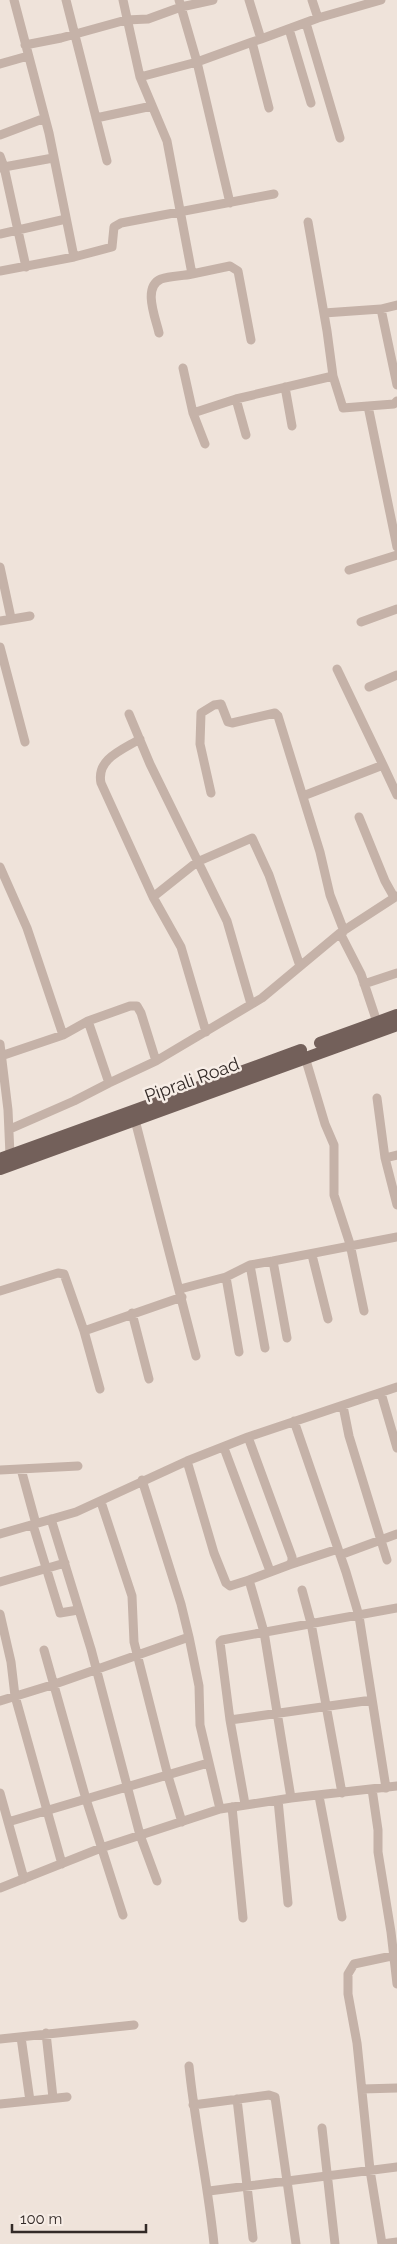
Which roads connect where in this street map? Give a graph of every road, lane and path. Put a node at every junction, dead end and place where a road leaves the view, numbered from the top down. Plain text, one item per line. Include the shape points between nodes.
1 (14, 0) edge
2 (66, 0) edge
3 (123, 0) edge
4 (213, 0) edge
5 (250, 0) edge
6 (312, 0) edge
7 (379, 0) edge
8 (180, 4) edge
9 (318, 18) junction
10 (126, 20) junction
11 (306, 22) junction
12 (289, 29) junction
13 (75, 34) junction
14 (256, 40) junction
15 (25, 45) junction
16 (28, 56) junction
17 (197, 62) junction
18 (0, 64) edge
19 (140, 77) junction
20 (311, 103) dead end
21 (152, 106) junction
22 (269, 108) dead end
23 (45, 118) junction
24 (96, 118) junction
25 (0, 135) edge
26 (340, 138) dead end
27 (0, 156) edge
28 (53, 158) junction
29 (107, 161) dead end
30 (2, 167) edge
31 (274, 194) dead end
32 (230, 204) junction
33 (180, 212) junction
34 (66, 219) junction
35 (308, 222) dead end
36 (17, 230) junction
37 (0, 234) edge
38 (74, 258) junction
39 (26, 267) junction
40 (0, 271) edge
41 (192, 274) junction
42 (397, 305) edge
43 (381, 308) junction
44 (324, 313) junction
45 (159, 334) dead end
46 (251, 340) dead end
47 (183, 368) dead end
48 (333, 376) junction
49 (397, 386) edge
50 (285, 388) junction
51 (236, 399) junction
52 (397, 401) edge
53 (368, 406) junction
54 (193, 413) junction
55 (292, 426) dead end
56 (246, 435) dead end
57 (205, 444) dead end
58 (397, 547) edge
59 (397, 555) edge
60 (0, 567) edge
61 (349, 570) dead end
62 (397, 609) edge
63 (30, 616) dead end
64 (11, 618) junction
65 (0, 621) edge
66 (361, 622) dead end
67 (0, 647) edge
68 (337, 669) dead end
69 (397, 675) edge
70 (369, 686) dead end
71 (129, 714) dead end
72 (140, 739) junction
73 (25, 742) dead end
74 (383, 765) junction
75 (211, 793) dead end
76 (397, 795) edge
77 (303, 796) junction
78 (359, 818) dead end
79 (197, 862) junction
80 (0, 867) edge
81 (4, 889) edge
82 (153, 896) junction
83 (396, 896) edge
84 (342, 932) junction
85 (300, 966) junction
86 (397, 973) edge
87 (364, 984) junction
88 (251, 1004) junction
89 (397, 1016) edge
90 (88, 1021) junction
91 (377, 1022) junction
92 (397, 1025) edge
93 (206, 1032) junction
94 (63, 1035) junction
95 (0, 1044) edge
96 (1, 1056) junction
97 (305, 1057) junction
98 (156, 1062) junction
99 (109, 1083) junction
100 (3, 1086) edge
101 (377, 1098) dead end
102 (135, 1120) junction
103 (10, 1129) junction
104 (397, 1155) edge
105 (5, 1157) edge
106 (385, 1158) junction
107 (0, 1169) edge
108 (397, 1205) edge
109 (397, 1237) edge
110 (350, 1244) junction
111 (312, 1255) junction
112 (273, 1260) junction
113 (250, 1265) junction
114 (226, 1277) junction
115 (0, 1291) edge
116 (181, 1293) junction
117 (364, 1311) dead end
118 (132, 1313) junction
119 (328, 1319) dead end
120 (84, 1331) junction
121 (287, 1338) dead end
122 (264, 1348) dead end
123 (239, 1352) dead end
124 (196, 1356) dead end
125 (149, 1379) dead end
126 (397, 1388) edge
127 (100, 1389) dead end
128 (381, 1393) junction
129 (343, 1406) junction
130 (294, 1421) junction
131 (248, 1437) junction
132 (224, 1448) junction
133 (397, 1448) edge
134 (187, 1461) junction
135 (78, 1466) dead end
136 (21, 1469) junction
137 (0, 1470) edge
138 (142, 1480) junction
139 (101, 1502) junction
140 (51, 1519) junction
141 (34, 1524) junction
142 (0, 1534) edge
143 (397, 1534) edge
144 (380, 1539) junction
145 (339, 1552) junction
146 (387, 1560) dead end
147 (65, 1563) junction
148 (289, 1565) junction
149 (46, 1569) junction
150 (270, 1572) junction
151 (249, 1580) junction
152 (0, 1582) edge
153 (302, 1590) dead end
154 (397, 1608) edge
155 (78, 1610) junction
156 (0, 1614) edge
157 (358, 1616) junction
158 (311, 1623) junction
159 (264, 1632) junction
160 (189, 1636) junction
161 (44, 1650) dead end
162 (137, 1654) junction
163 (95, 1668) junction
164 (55, 1684) junction
165 (15, 1696) junction
166 (0, 1700) edge
167 (372, 1700) junction
168 (325, 1706) junction
169 (277, 1712) junction
170 (230, 1720) junction
171 (208, 1763) junction
172 (168, 1776) junction
173 (397, 1786) edge
174 (128, 1788) junction
175 (386, 1788) junction
176 (372, 1789) junction
177 (342, 1793) junction
178 (0, 1794) edge
179 (320, 1796) junction
180 (291, 1798) junction
181 (86, 1799) junction
182 (278, 1800) junction
183 (245, 1804) junction
184 (232, 1806) junction
185 (220, 1809) junction
186 (48, 1812) junction
187 (8, 1822) junction
188 (182, 1822) junction
189 (140, 1835) junction
190 (101, 1848) junction
191 (62, 1864) junction
192 (24, 1879) junction
193 (156, 1881) dead end
194 (0, 1888) edge
195 (288, 1903) dead end
196 (123, 1915) dead end
197 (342, 1917) dead end
198 (243, 1918) dead end
199 (395, 1955) edge
200 (397, 1984) edge
201 (134, 2025) dead end
202 (46, 2034) junction
203 (21, 2037) junction
204 (0, 2039) edge
205 (189, 2066) dead end
206 (397, 2088) edge
207 (362, 2089) junction
208 (67, 2097) dead end
209 (53, 2098) junction
210 (237, 2099) junction
211 (30, 2101) junction
212 (0, 2104) edge
213 (193, 2106) junction
214 (322, 2128) dead end
215 (397, 2167) edge
216 (370, 2170) junction
217 (327, 2176) junction
218 (286, 2180) junction
219 (247, 2186) junction
220 (209, 2191) junction
221 (253, 2238) dead end
222 (397, 2242) edge
223 (214, 2244) edge
224 (296, 2244) edge
225 (335, 2244) edge
226 (382, 2244) edge

1 - 15 street
2 - 13 street
3 - 10 street
4 - 8 street
5 - 14 street
6 - 9 street
7 - 9 street
8 - 10 street via 148,19
8 - 17 street
9 - 11 street
10 - 13 street
10 - 19 street
11 - 12 street
11 - 26 street
12 - 14 street
12 - 20 street
13 - 15 street
13 - 24 street
14 - 17 street
14 - 22 street
15 - 16 street
16 - 18 street
16 - 23 street
17 - 19 street
17 - 32 street
19 - 21 street
21 - 24 street
21 - 33 street via 167,141
23 - 25 street
23 - 28 street
24 - 29 street
27 - 30 street
28 - 30 street
28 - 34 street
30 - 36 street
31 - 32 street
32 - 33 street
33 - 38 street via 121,223 114,227 112,247
33 - 41 street
34 - 36 street
34 - 38 street
35 - 44 street
36 - 37 street
36 - 39 street
38 - 39 street
39 - 40 street
41 - 45 street via 162,279 153,285 151,294
41 - 46 street via 230,266 238,271
42 - 43 street
43 - 44 street
43 - 49 street
44 - 48 street
47 - 54 street
48 - 50 street
48 - 53 street via 343,408
50 - 51 street
50 - 55 street
51 - 54 street
51 - 56 street
52 - 53 street
53 - 58 street
54 - 57 street
59 - 61 street
60 - 64 street
62 - 66 street
63 - 64 street
64 - 65 street
67 - 73 street
68 - 74 street
69 - 70 street
71 - 72 street
72 - 79 street
72 - 82 street via 110,757 102,764 99,774 104,795
74 - 76 street
74 - 77 street
75 - 77 street via 200,744 200,726 202,713 221,704 228,722 232,724 274,712 278,716
77 - 84 street
78 - 83 street via 385,881
79 - 82 street
79 - 85 street via 252,838 269,875
79 - 88 street via 227,922
80 - 81 street
81 - 94 street via 26,928
82 - 93 street via 181,947
83 - 84 street
84 - 85 street
84 - 87 street
85 - 88 street
86 - 87 street
87 - 91 street
88 - 93 street
89 - 91 main road
90 - 94 street
90 - 98 street via 136,1006
90 - 99 street
91 - 105 main road
92 - 97 main road, Piprali Road
93 - 98 street
94 - 96 street
95 - 96 street
96 - 100 street
97 - 102 main road, Piprali Road
97 - 110 street via 334,1145 334,1195
98 - 99 street
99 - 103 street
100 - 103 street
101 - 106 street
102 - 107 main road, Piprali Road
102 - 116 street
103 - 105 street
104 - 106 street
106 - 108 street
109 - 110 street
110 - 111 street
110 - 117 street
111 - 112 street
111 - 119 street
112 - 113 street
112 - 121 street
113 - 114 street
113 - 122 street
114 - 116 street
114 - 123 street
115 - 120 street via 58,1273 64,1274
116 - 118 street
116 - 124 street
118 - 120 street
118 - 125 street
120 - 127 street
126 - 128 street
128 - 129 street
128 - 133 street
129 - 130 street
129 - 144 street
130 - 131 street
130 - 145 street
131 - 132 street
131 - 148 street via 287,1538 292,1556
132 - 134 street
132 - 150 street
134 - 138 street
134 - 151 street via 208,1536 226,1582 234,1586
135 - 136 street
136 - 137 street
136 - 141 street
138 - 139 street
138 - 160 street
139 - 140 street
139 - 162 street via 132,1596
140 - 141 street
140 - 147 street
141 - 142 street
141 - 149 street
143 - 144 street
144 - 145 street
144 - 146 street
145 - 148 street
145 - 157 street
147 - 149 street
147 - 155 street
148 - 150 street
149 - 152 street
149 - 155 street via 60,1613
150 - 151 street
151 - 159 street
153 - 158 street
154 - 157 street
155 - 163 street
156 - 165 street
157 - 158 street
157 - 167 street
158 - 159 street
158 - 168 street
159 - 169 street
159 - 170 street via 220,1642
160 - 162 street
160 - 171 street
161 - 164 street
162 - 163 street
162 - 172 street
163 - 164 street
163 - 174 street
164 - 165 street
164 - 181 street
165 - 166 street
165 - 186 street
167 - 168 street
167 - 175 street
168 - 169 street
168 - 177 street
169 - 170 street
169 - 180 street
170 - 183 street
171 - 172 street
171 - 185 street
172 - 174 street
172 - 188 street
173 - 175 street
174 - 181 street
174 - 189 street
175 - 176 street
176 - 177 street
176 - 199 street via 378,1852
177 - 179 street
178 - 187 street
179 - 180 street
179 - 197 street
180 - 182 street
181 - 186 street
181 - 190 street
182 - 183 street
182 - 195 street
183 - 184 street
184 - 185 street
184 - 198 street
185 - 188 street
186 - 187 street
186 - 191 street
187 - 192 street
188 - 189 street
189 - 190 street
189 - 193 street
190 - 191 street
190 - 196 street
191 - 192 street
192 - 194 street
199 - 200 street
199 - 207 street via 354,1964 348,1974
201 - 202 street
202 - 203 street
202 - 209 street
203 - 204 street
203 - 211 street
205 - 213 street
206 - 207 street
207 - 216 street
208 - 209 street
209 - 211 street
210 - 213 street
210 - 218 street via 275,2097
210 - 219 street
211 - 212 street
213 - 220 street
214 - 217 street
215 - 216 street
216 - 217 street
216 - 226 street
217 - 218 street
217 - 225 street
218 - 219 street
218 - 224 street
219 - 220 street
219 - 221 street
220 - 223 street
222 - 226 street

